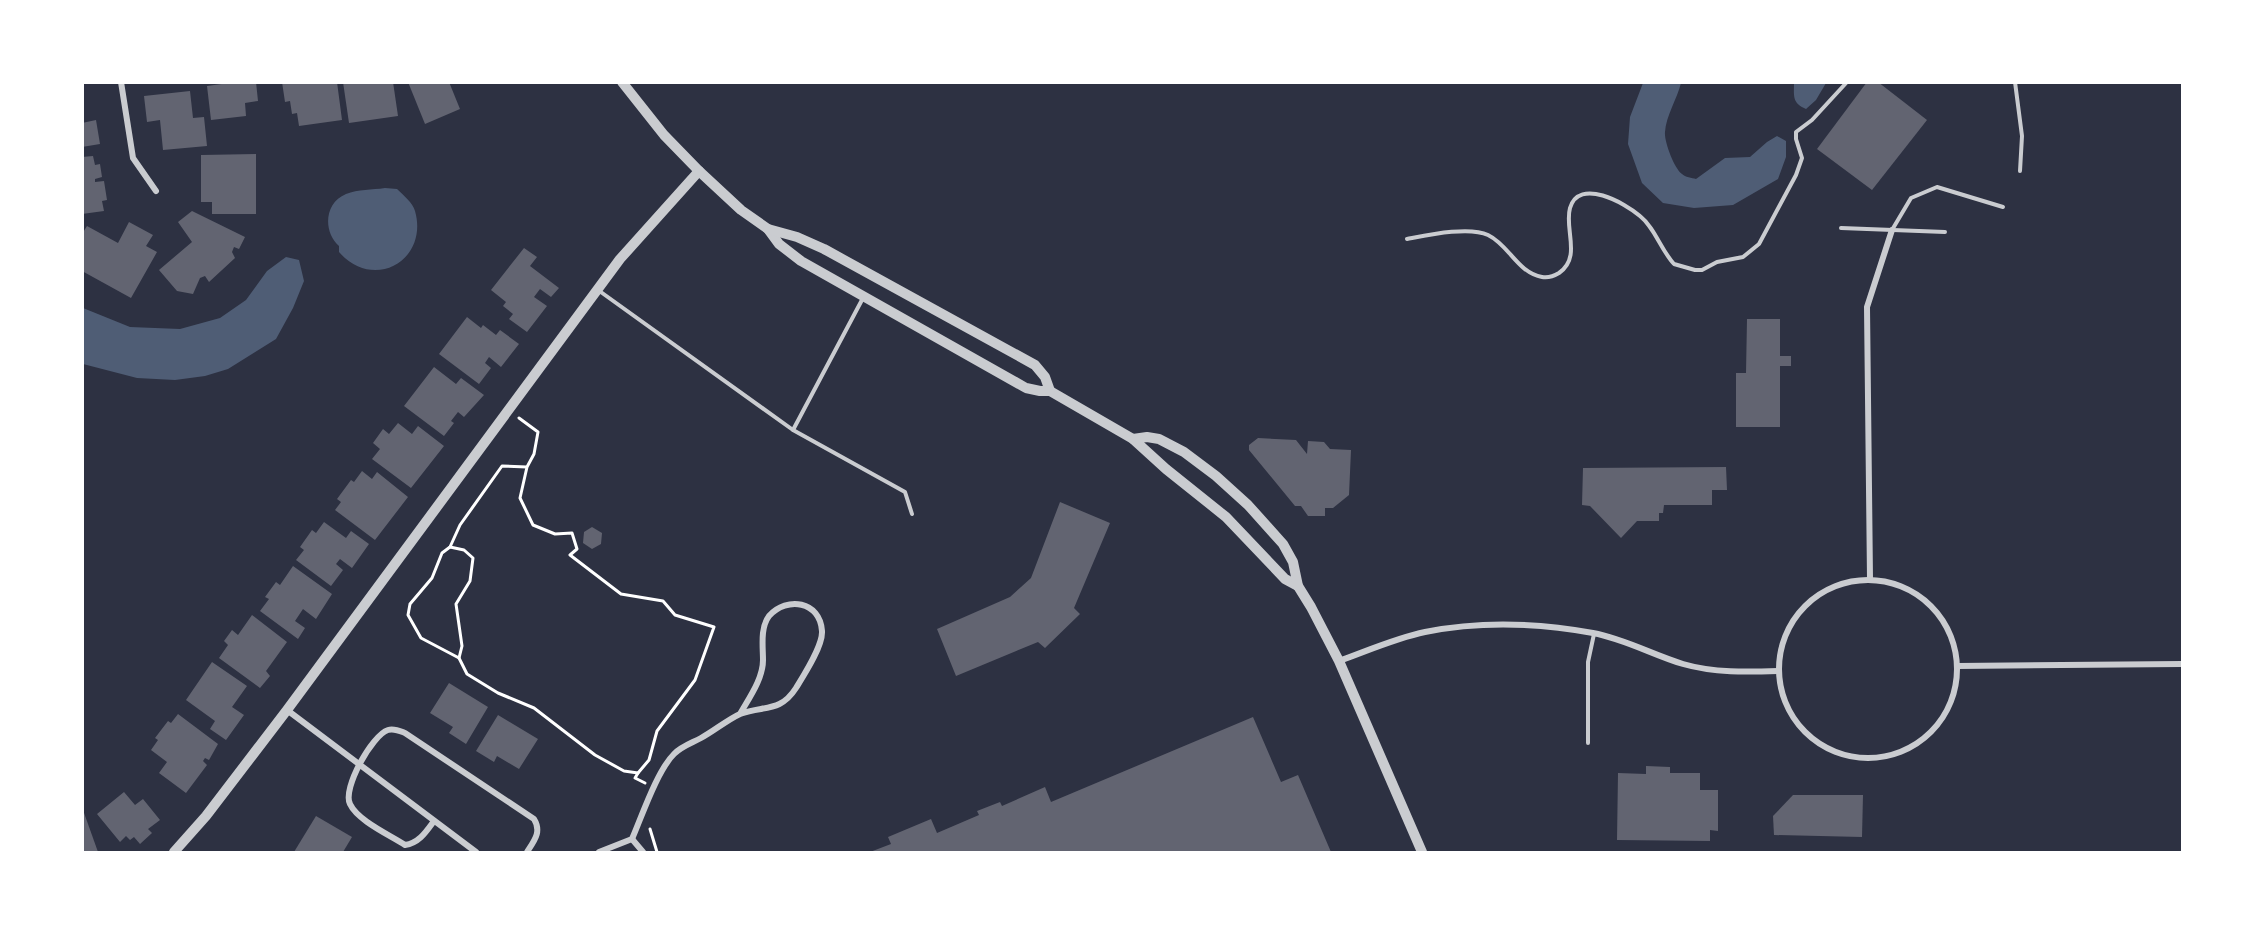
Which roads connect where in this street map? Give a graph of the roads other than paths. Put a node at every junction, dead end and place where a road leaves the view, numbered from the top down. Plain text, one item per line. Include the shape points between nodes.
1 (121, 82) edge
2 (622, 82) edge
3 (1846, 82) edge
4 (2015, 82) edge
5 (699, 171) junction
6 (2020, 171) dead end
7 (156, 191) dead end
8 (2003, 207) dead end
9 (1841, 228) dead end
10 (768, 229) junction
11 (1892, 230) junction
12 (1946, 232) dead end
13 (1407, 239) dead end
14 (597, 289) junction
15 (863, 297) junction
16 (1050, 391) junction
17 (793, 430) junction
18 (1133, 439) junction
19 (912, 514) dead end
20 (1870, 579) junction
21 (1298, 586) junction
22 (1594, 633) junction
23 (1339, 661) junction
24 (2182, 664) edge
25 (1957, 666) junction
26 (1778, 671) junction
27 (286, 710) junction
28 (740, 714) junction
29 (1588, 743) dead end
30 (359, 765) junction
31 (434, 821) junction
32 (632, 839) junction
33 (174, 852) edge
34 (476, 852) edge
35 (527, 852) edge
36 (599, 852) edge
37 (643, 852) edge
38 (1422, 852) edge

1 - 7 street via 133,158
2 - 5 street
3 - 13 lane via 1796,132 1802,158 1796,175 1759,244 1743,257 1717,262 1702,270 1674,264 1641,217 1613,199 1592,194 1578,197 1570,208 1568,262 1560,273 1548,277 1524,269 1501,245 1481,233 1441,233
4 - 6 lane via 2022,136
5 - 10 street
5 - 14 street
8 - 11 lane via 1937,187 1911,198
9 - 11 lane
10 - 15 street via 779,244 801,261
10 - 16 street via 824,249 1035,365
11 - 12 lane
11 - 20 street via 1867,307
14 - 17 lane
14 - 27 street
15 - 16 street via 1026,388
15 - 17 lane
16 - 18 street
17 - 19 lane via 905,492
18 - 21 street via 1226,517 1285,579
18 - 21 street via 1159,440 1184,452 1216,476 1283,544 1293,562
20 - 25 street via 1913,591 1931,605 1945,623
20 - 26 street via 1846,582 1805,605 1782,643
21 - 23 street
22 - 23 street via 1507,624 1460,628 1424,632
22 - 26 street via 1683,664 1740,672
22 - 29 lane via 1588,662
23 - 38 street
24 - 25 street
25 - 26 street via 1955,690 1947,712 1933,731 1915,746 1870,759 1847,757 1806,734 1791,716
27 - 30 street
27 - 33 street
28 - 28 street via 779,706 790,697 820,642 822,631 815,611 795,603 781,605 767,618 762,640 763,671
28 - 32 street via 672,755
30 - 31 street
30 - 31 street via 348,799 361,817 405,845 422,837
30 - 35 street via 380,735 388,730 405,733 534,819 538,834
31 - 34 street
32 - 36 street
32 - 37 street

